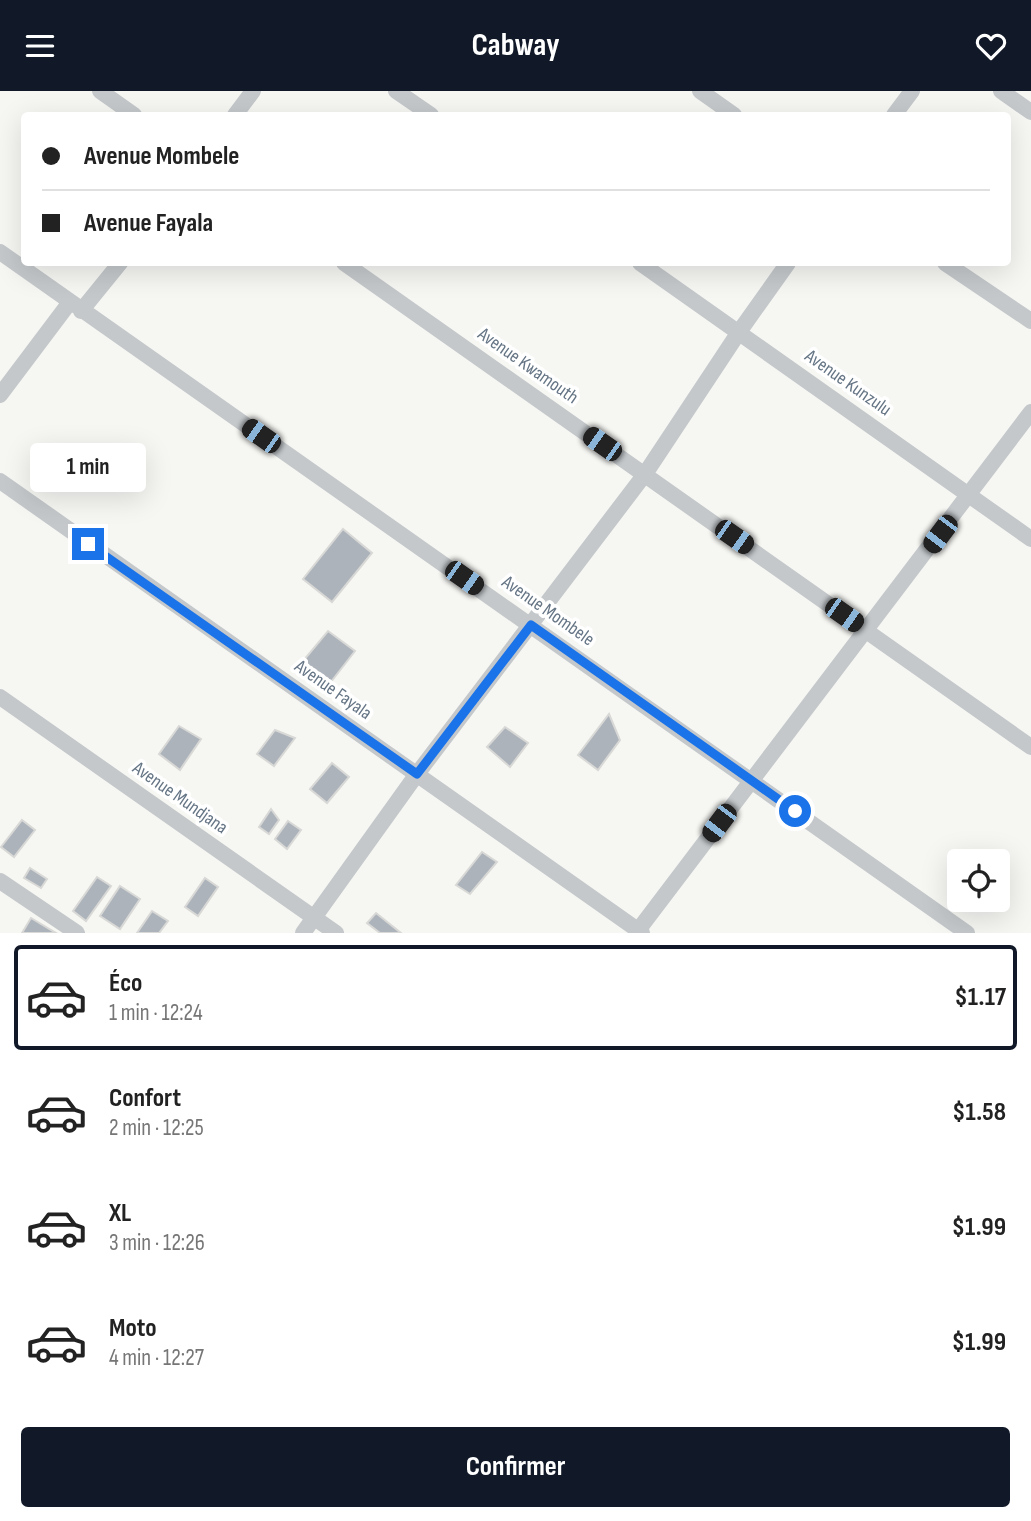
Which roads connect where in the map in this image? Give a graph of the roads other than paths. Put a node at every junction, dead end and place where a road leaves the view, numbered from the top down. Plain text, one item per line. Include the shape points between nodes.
1 (100, 91) edge
2 (253, 91) edge
3 (396, 91) edge
4 (700, 91) edge
5 (912, 91) edge
6 (1002, 91) edge
7 (130, 112) edge
8 (237, 112) edge
9 (427, 112) edge
10 (730, 112) edge
11 (896, 112) edge
12 (1031, 112) edge
13 (0, 253) edge
14 (117, 266) edge
15 (348, 266) edge
16 (644, 266) edge
17 (786, 266) edge
18 (949, 266) edge
19 (76, 306) junction
20 (1031, 321) edge
21 (739, 332) junction
22 (0, 395) edge
23 (1031, 412) edge
24 (645, 474) junction
25 (0, 481) edge
26 (970, 495) junction
27 (1031, 539) edge
28 (531, 625) junction
29 (866, 631) junction
30 (0, 697) edge
31 (1031, 747) edge
32 (417, 774) junction
33 (751, 780) junction
34 (0, 881) edge
35 (315, 918) junction
36 (639, 932) edge
37 (77, 933) edge
38 (303, 933) edge
39 (336, 933) edge
40 (967, 933) edge

1 - 7 street
2 - 8 street
3 - 9 street
4 - 10 street
5 - 11 street
6 - 12 street
13 - 19 street, Avenue Mombele
14 - 19 street
15 - 24 street, Avenue Kwamouth
16 - 21 street, Avenue Kunzulu
17 - 21 street
18 - 20 street
19 - 22 street
19 - 28 street, Avenue Mombele
21 - 24 street
21 - 26 street, Avenue Kunzulu
23 - 26 street
24 - 28 street
24 - 29 street, Avenue Kwamouth
25 - 32 street, Avenue Fayala
26 - 27 street, Avenue Kunzulu
26 - 29 street
28 - 32 street
28 - 33 street, Avenue Mombele
29 - 31 street, Avenue Kwamouth
29 - 33 street
30 - 35 street, Avenue Mundjana
32 - 35 street
32 - 36 street, Avenue Fayala
33 - 36 street
33 - 40 street, Avenue Mombele
34 - 37 street
35 - 38 street
35 - 39 street, Avenue Mundjana

